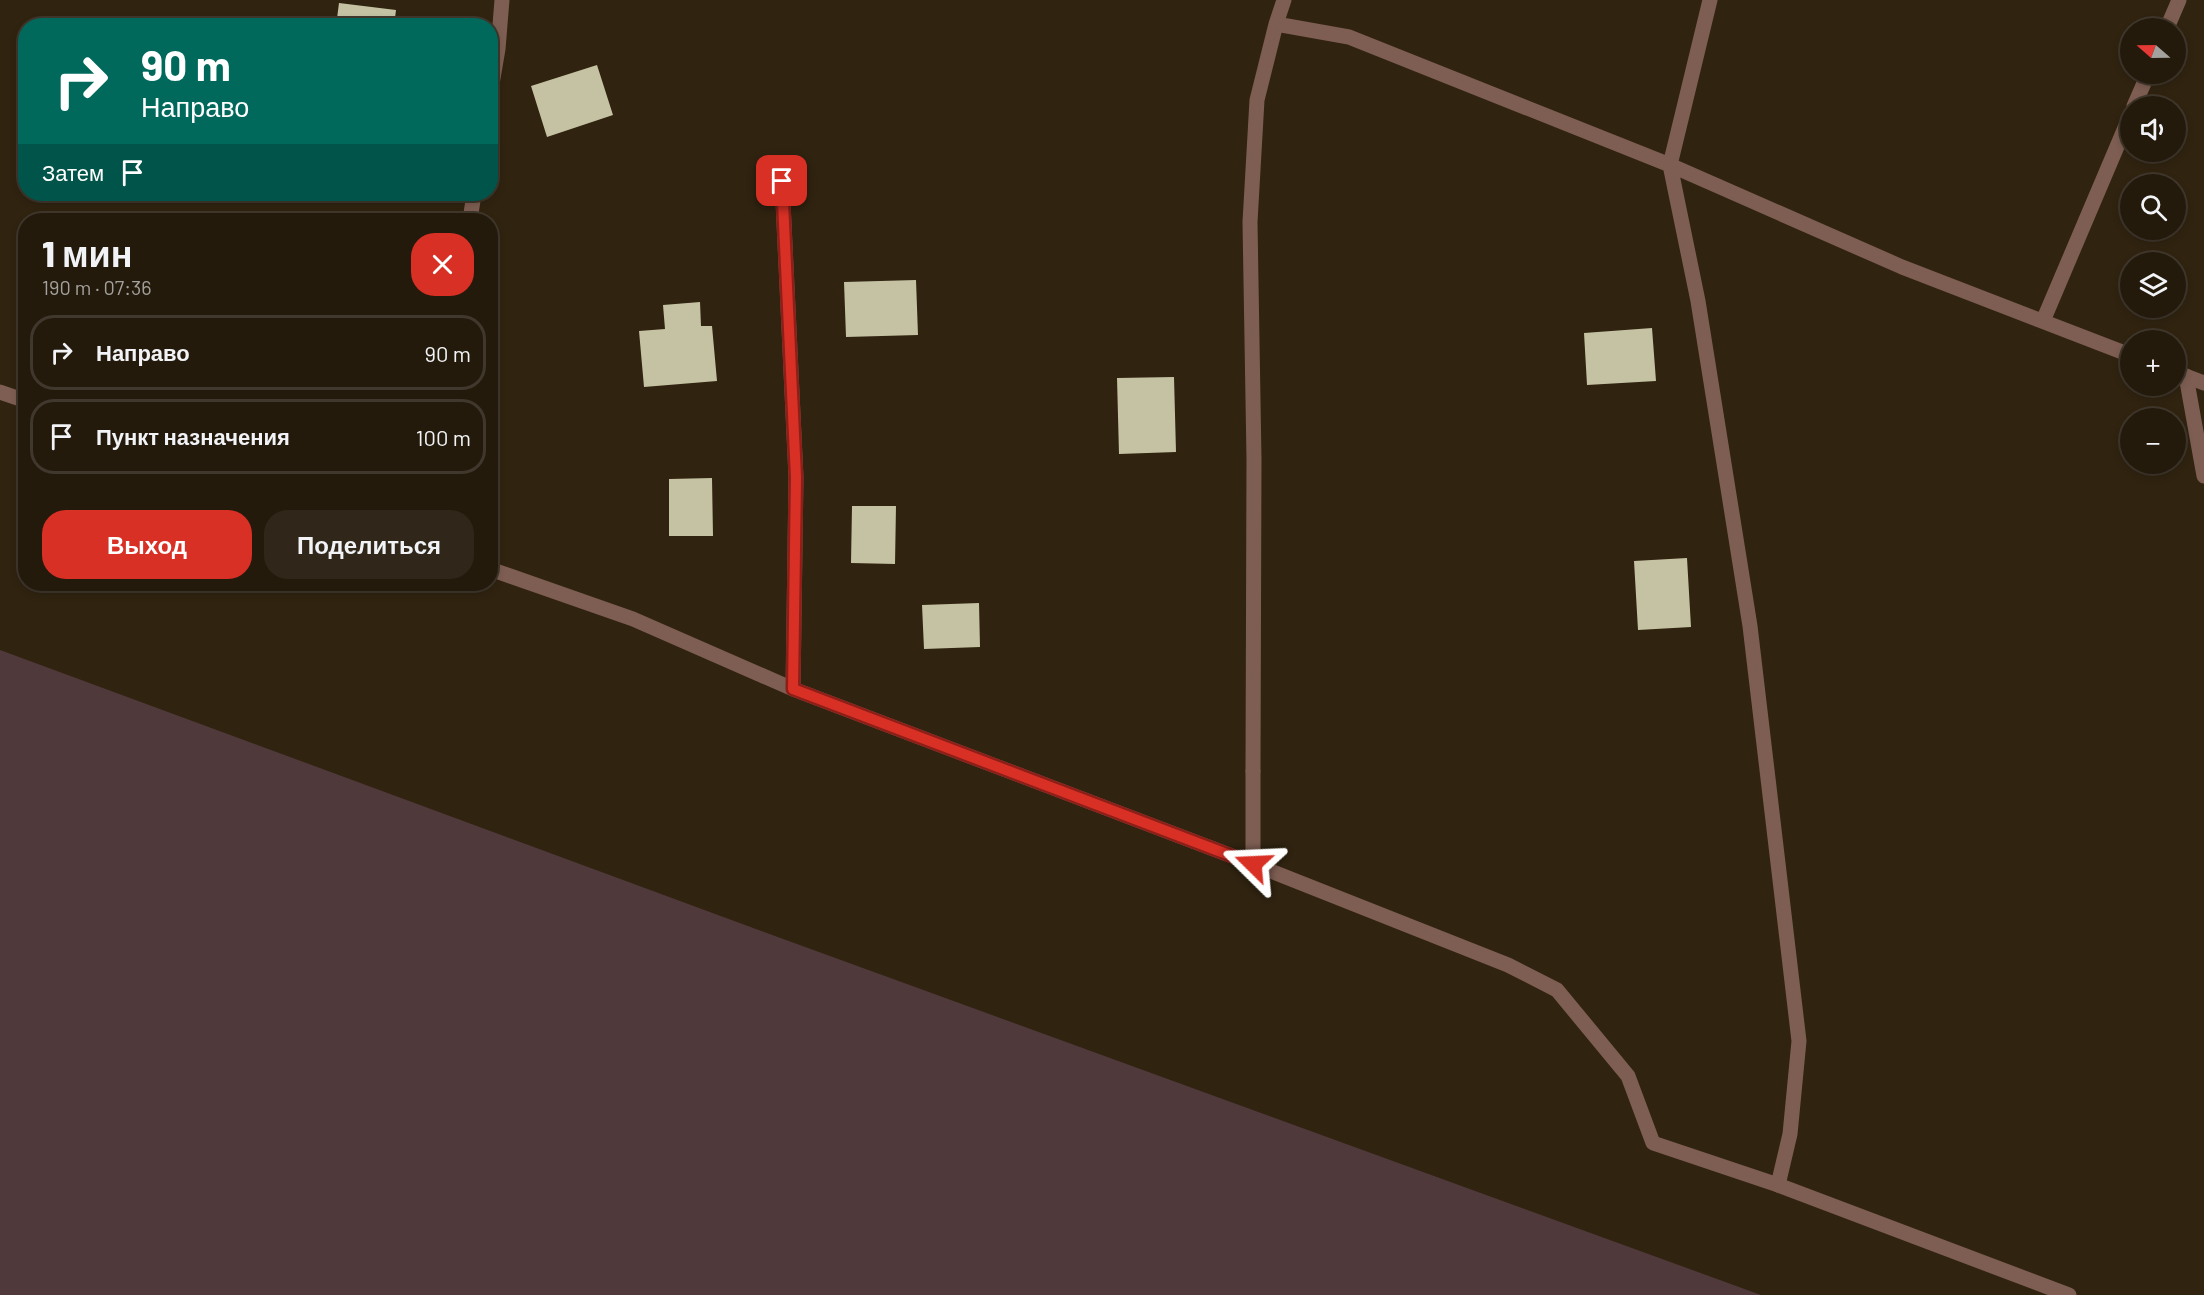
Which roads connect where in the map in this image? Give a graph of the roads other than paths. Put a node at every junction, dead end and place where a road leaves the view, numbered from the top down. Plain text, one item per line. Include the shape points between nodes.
1 (502, 0) edge
2 (1284, 0) edge
3 (1710, 0) edge
4 (2179, 0) edge
5 (2171, 18) edge
6 (1276, 24) junction
7 (498, 49) edge
8 (2120, 140) edge
9 (1670, 165) junction
10 (782, 181) dead end
11 (2043, 321) junction
12 (2120, 350) edge
13 (2186, 376) edge
14 (2204, 383) edge
15 (0, 392) edge
16 (2185, 396) edge
17 (18, 398) edge
18 (2204, 476) edge
19 (498, 572) edge
20 (793, 689) junction
21 (1253, 864) junction
22 (1778, 1185) junction
23 (2069, 1295) edge

1 - 7 street
2 - 6 street
3 - 9 street
4 - 5 street
6 - 9 street via 1349,38
6 - 21 street via 1257,100 1251,222
8 - 11 street
9 - 11 street via 1902,267
9 - 22 street via 1698,302 1750,626 1799,1041 1790,1134
10 - 20 street via 796,477
11 - 12 street
13 - 14 street
15 - 17 street
16 - 18 street
19 - 20 street via 633,620
20 - 21 street
21 - 22 street via 1508,964 1557,990 1628,1076 1653,1143
22 - 23 street

